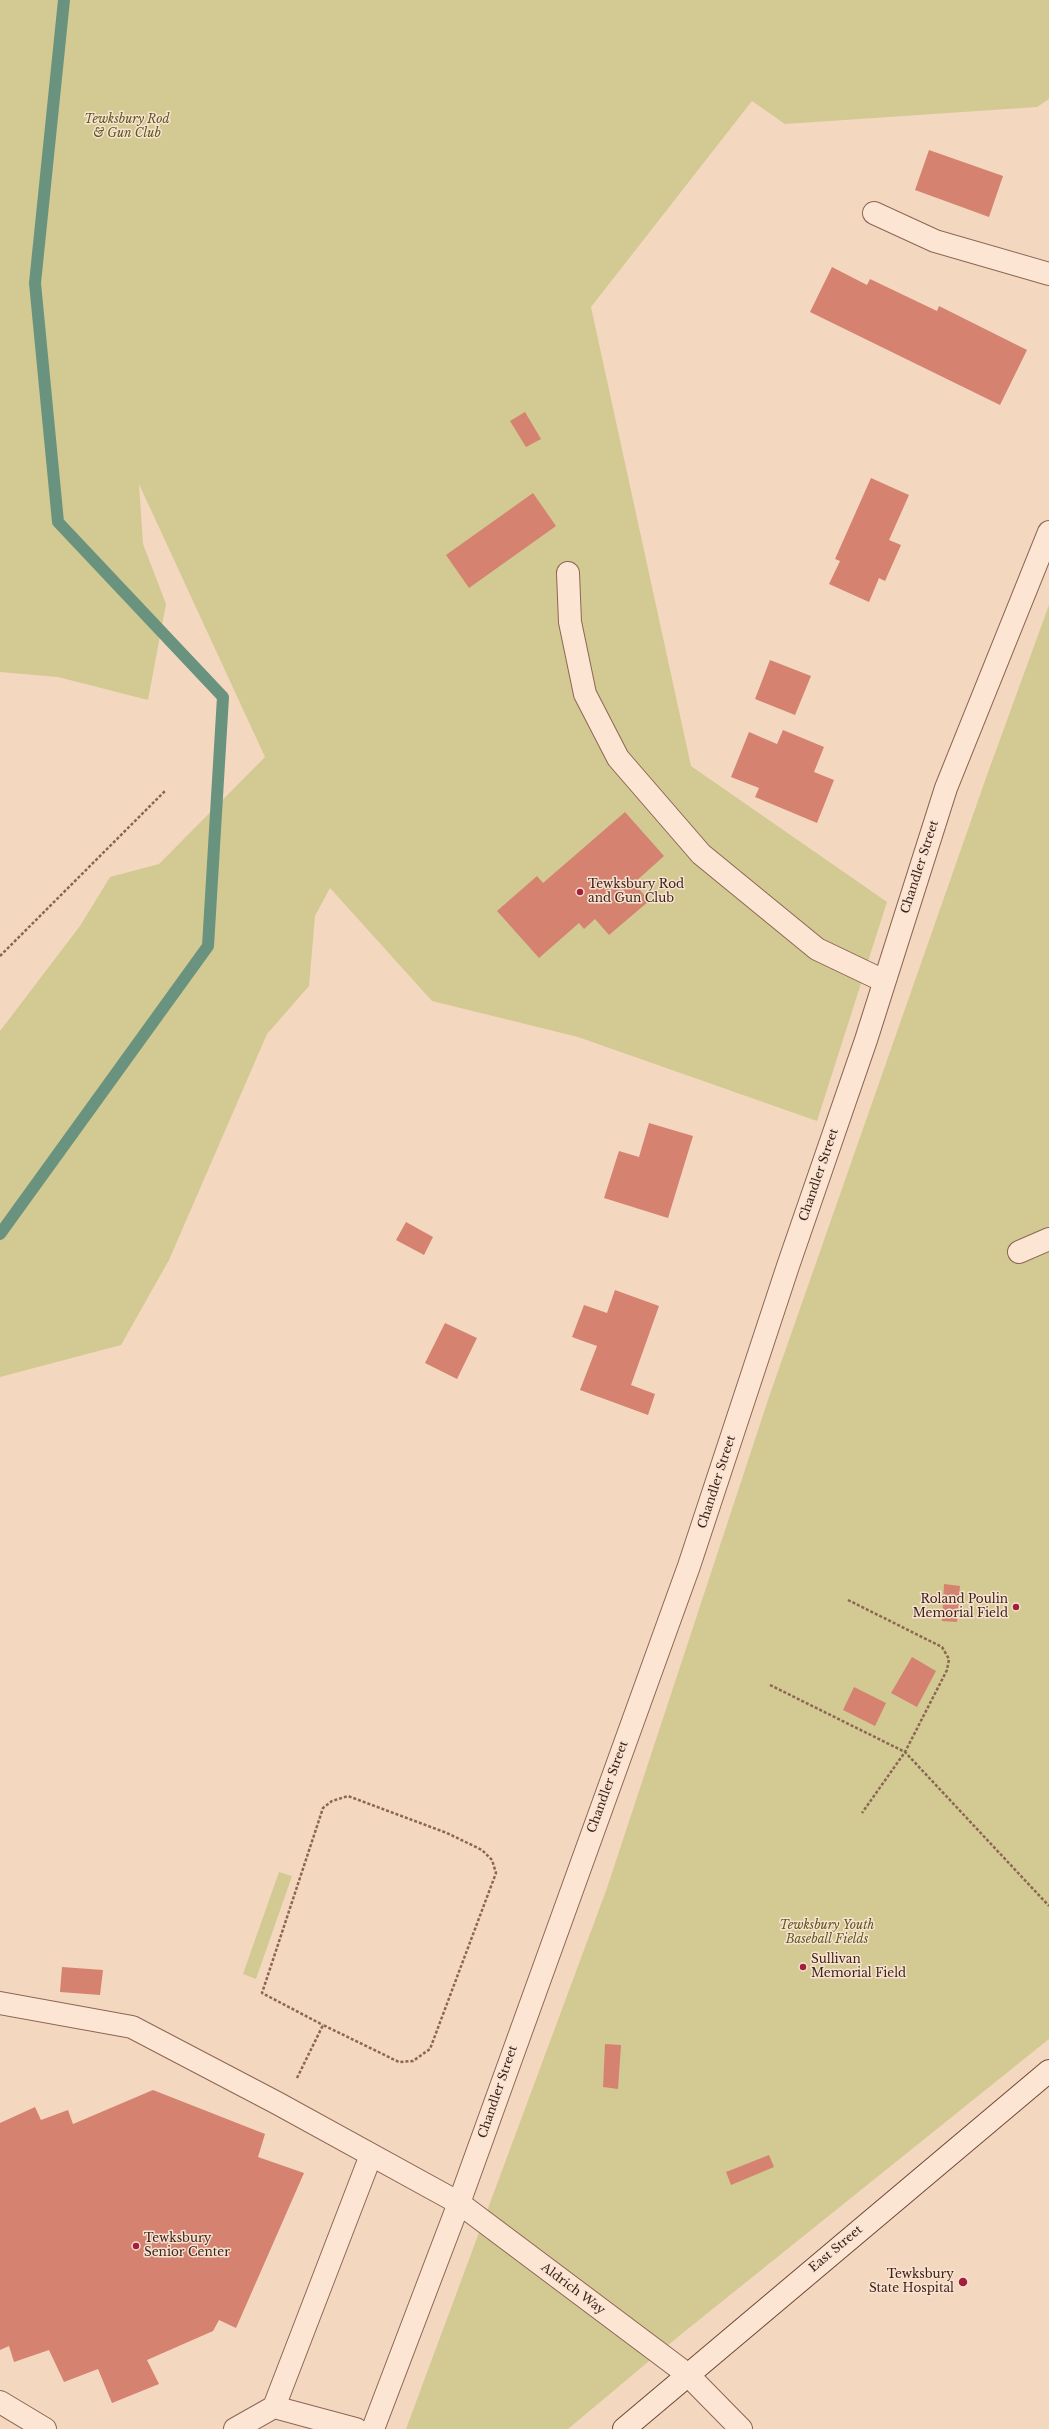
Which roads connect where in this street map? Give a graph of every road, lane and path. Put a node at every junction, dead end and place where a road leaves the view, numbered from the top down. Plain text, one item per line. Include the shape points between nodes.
1 (874, 213) dead end
2 (1049, 274) edge
3 (1049, 532) edge
4 (568, 573) dead end
5 (166, 790) dead end
6 (0, 956) edge
7 (884, 981) junction
8 (1049, 1239) edge
9 (1019, 1252) dead end
10 (848, 1600) dead end
11 (770, 1685) dead end
12 (905, 1752) junction
13 (862, 1812) dead end
14 (1049, 1906) edge
15 (0, 2003) edge
16 (323, 2025) junction
17 (1049, 2071) edge
18 (277, 2103) junction
19 (371, 2155) junction
20 (459, 2203) junction
21 (687, 2374) junction
22 (0, 2402) edge
23 (274, 2407) junction
24 (45, 2429) edge
25 (235, 2429) edge
26 (356, 2429) edge
27 (373, 2429) edge
28 (624, 2429) edge
29 (741, 2429) edge

1 - 2 street via 935,241
3 - 7 street, Chandler Street via 946,788
4 - 7 street via 570,622 585,694 618,758 701,854 817,949
5 - 6 path
7 - 20 street, Chandler Street via 689,1566
8 - 9 street
10 - 12 path via 942,1646 949,1659 947,1670
11 - 12 path
12 - 13 path
12 - 14 path
15 - 18 street, Aldrich Way via 132,2027
16 - 16 path via 399,2062 413,2060 430,2049 496,1874 492,1860 482,1850 448,1832 348,1796 332,1801 323,1808 262,1993
16 - 18 path via 290,2091
17 - 21 street, East Street
18 - 19 street, Aldrich Way
19 - 20 street, Aldrich Way
19 - 23 street
20 - 21 street, Aldrich Way
20 - 27 street, Chandler Street
21 - 28 street, East Street
21 - 29 street, Aldrich Way
22 - 24 street
23 - 25 street
23 - 26 street

